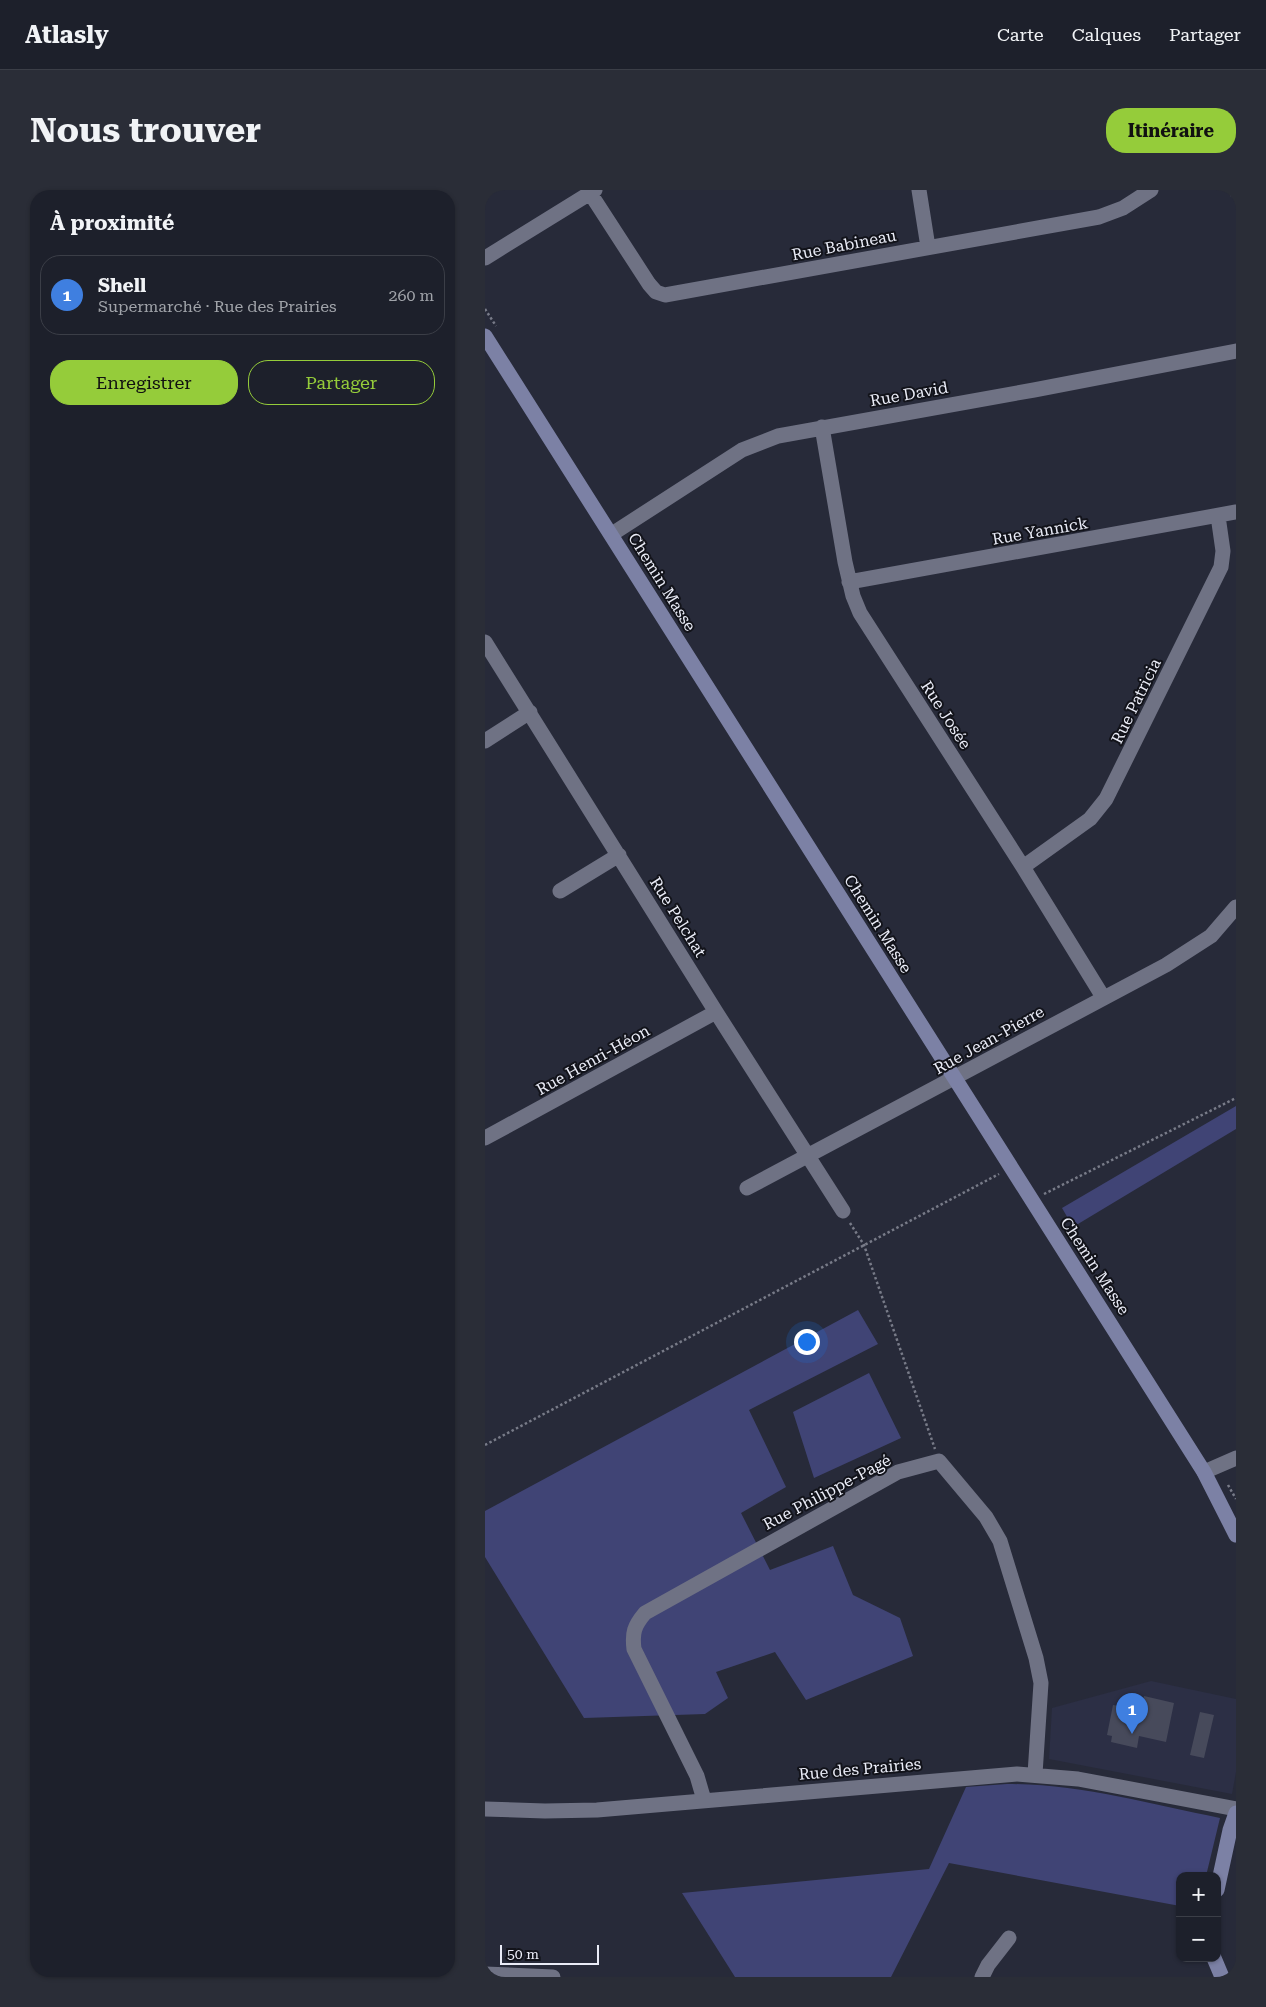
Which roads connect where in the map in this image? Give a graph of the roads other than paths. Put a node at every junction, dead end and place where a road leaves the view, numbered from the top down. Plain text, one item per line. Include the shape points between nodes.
1 (919, 190) edge
2 (1151, 190) edge
3 (592, 192) edge
4 (928, 247) junction
5 (485, 258) edge
6 (485, 336) edge
7 (1236, 351) edge
8 (822, 428) junction
9 (1236, 512) edge
10 (1218, 516) junction
11 (612, 534) junction
12 (849, 582) junction
13 (485, 642) edge
14 (530, 712) junction
15 (485, 741) edge
16 (619, 855) junction
17 (1023, 867) junction
18 (560, 891) dead end
19 (1236, 906) edge
20 (1103, 998) junction
21 (716, 1012) junction
22 (954, 1078) junction
23 (485, 1138) edge
24 (809, 1155) junction
25 (747, 1188) dead end
26 (843, 1211) road end
27 (1236, 1458) edge
28 (1204, 1472) junction
29 (1236, 1535) edge
30 (1035, 1774) junction
31 (704, 1800) junction
32 (485, 1809) edge
33 (1236, 1809) edge
34 (1236, 1813) edge
35 (1221, 1872) edge
36 (1009, 1938) dead end
37 (1216, 1962) edge
38 (485, 1974) edge
39 (553, 1977) edge
40 (982, 1977) edge
41 (1222, 1977) edge

1 - 4 street
2 - 4 street, Rue Babineau via 1123,208 1099,217
3 - 4 street, Rue Babineau via 649,284 656,292 665,295
3 - 5 street
6 - 11 street, Chemin Masse
7 - 8 street, Rue David
8 - 11 street, Rue David via 778,436 749,447
8 - 12 street, Rue Josée
9 - 10 street, Rue Yannick
10 - 12 street, Rue Yannick
10 - 17 street, Rue Patricia via 1223,551 1221,567 1106,799 1090,819
11 - 22 street, Chemin Masse
12 - 17 street, Rue Josée via 865,622
13 - 14 street, Rue Pelchat
14 - 15 street
14 - 16 street, Rue Pelchat
16 - 18 street
16 - 21 street, Rue Pelchat
17 - 20 street, Rue Josée
19 - 20 street, Rue Jean-Pierre via 1205,941
20 - 22 street, Rue Jean-Pierre
21 - 23 street, Rue Henri-Héon
21 - 24 street, Rue Pelchat
22 - 24 street, Rue Jean-Pierre
22 - 28 street, Chemin Masse
24 - 25 street, Rue Jean-Pierre
24 - 26 street, Rue Pelchat
27 - 28 street
28 - 29 street, Chemin Masse
30 - 31 street, Rue des Prairies
30 - 31 street, Rue Philippe-Pagé via 1041,1683 1036,1658 1000,1541 986,1517 939,1461 898,1472 645,1613 635,1625 632,1634 634,1649 697,1776
30 - 33 street, Rue des Prairies
31 - 32 street, Rue des Prairies via 562,1811
34 - 35 street
36 - 40 street
37 - 41 street
38 - 39 street

